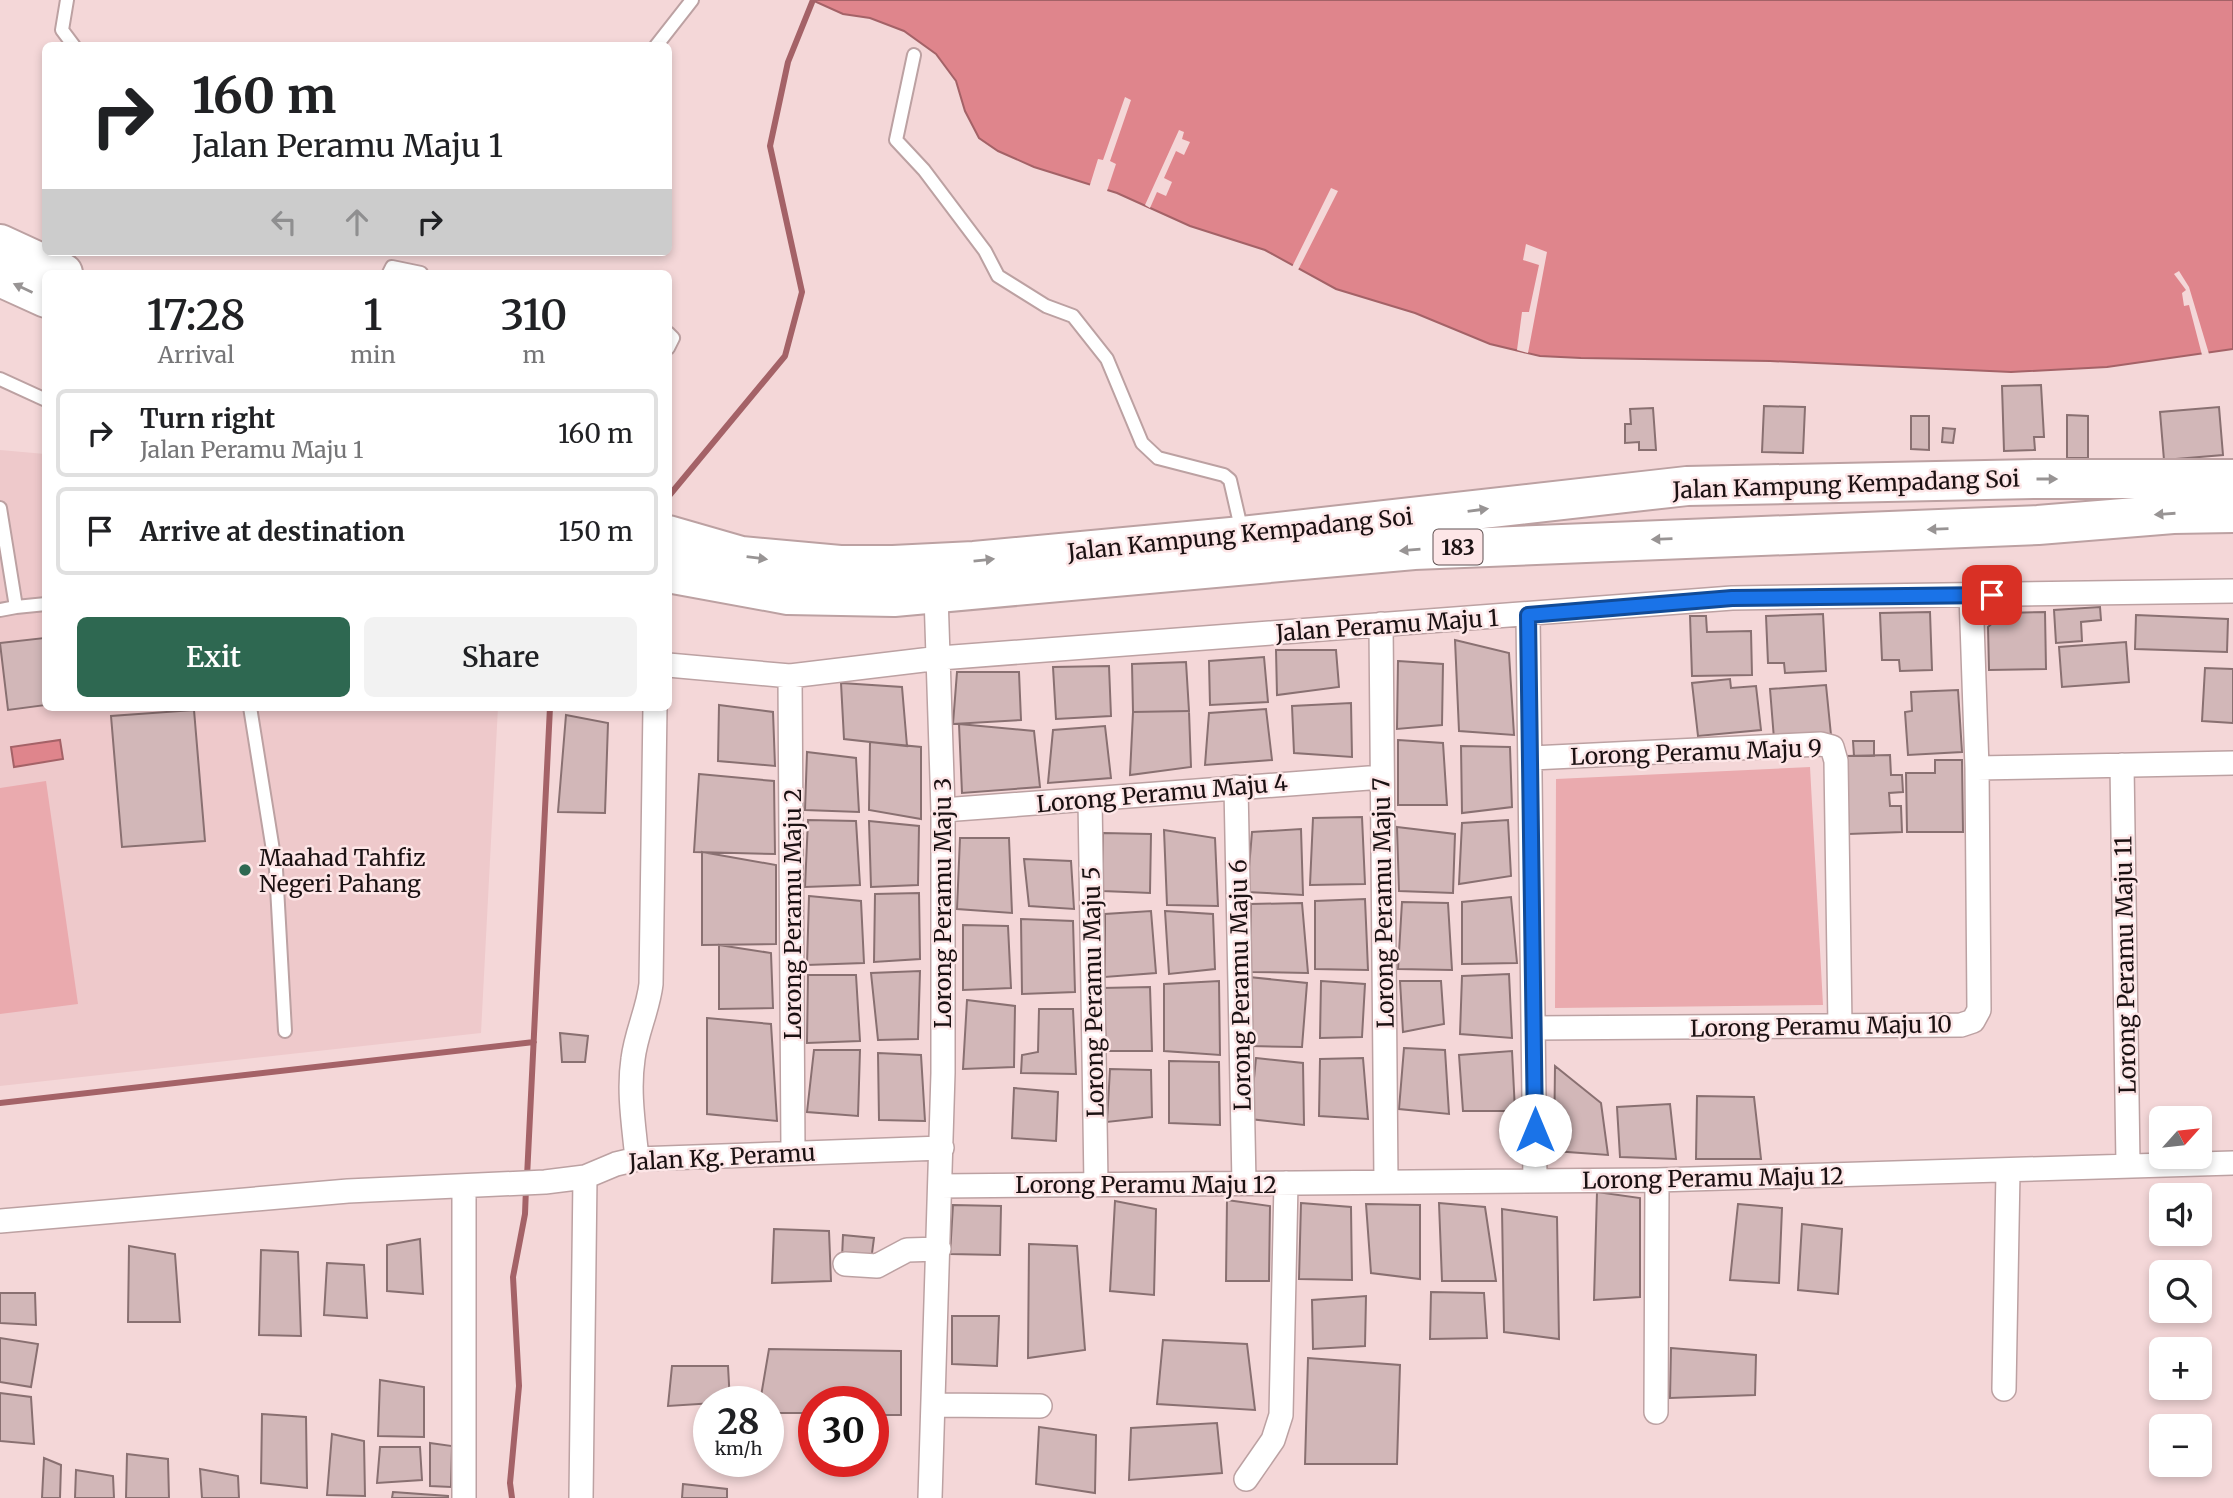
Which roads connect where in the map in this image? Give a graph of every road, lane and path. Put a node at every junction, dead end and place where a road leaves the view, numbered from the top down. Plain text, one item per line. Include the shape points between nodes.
1 (67, 0) edge
2 (692, 0) edge
3 (71, 42) edge
4 (659, 42) edge
5 (914, 55) dead end
6 (0, 244) edge
7 (56, 270) edge
8 (390, 270) edge
9 (406, 270) edge
10 (0, 277) edge
11 (42, 296) edge
12 (0, 379) edge
13 (42, 398) edge
14 (2233, 479) edge
15 (1739, 482) junction
16 (0, 508) edge
17 (2233, 513) edge
18 (1242, 536) junction
19 (1738, 537) junction
20 (680, 538) edge
21 (677, 576) edge
22 (2233, 591) edge
23 (1971, 594) junction
24 (936, 595) junction
25 (42, 604) edge
26 (16, 607) junction
27 (0, 610) edge
28 (1528, 615) junction
29 (1381, 624) junction
30 (940, 658) junction
31 (672, 665) edge
32 (790, 676) junction
33 (251, 711) edge
34 (655, 711) edge
35 (1532, 758) junction
36 (2233, 763) edge
37 (2122, 765) junction
38 (1977, 768) junction
39 (1382, 777) junction
40 (1236, 787) junction
41 (1090, 799) junction
42 (943, 810) junction
43 (1840, 1026) junction
44 (1534, 1028) junction
45 (285, 1031) dead end
46 (942, 1148) junction
47 (793, 1152) junction
48 (637, 1159) junction
49 (2233, 1163) edge
50 (2128, 1164) junction
51 (2008, 1172) junction
52 (585, 1177) junction
53 (1657, 1180) junction
54 (1535, 1181) junction
55 (1386, 1182) junction
56 (1244, 1183) junction
57 (1286, 1183) junction
58 (1096, 1184) junction
59 (940, 1186) junction
60 (464, 1187) junction
61 (0, 1221) edge
62 (939, 1249) junction
63 (845, 1264) dead end
64 (2004, 1389) dead end
65 (935, 1405) junction
66 (1040, 1406) dead end
67 (1656, 1412) dead end
68 (1246, 1479) dead end
69 (464, 1498) edge
70 (581, 1498) edge
71 (930, 1498) edge

1 - 3 lane via 62,30
2 - 4 lane
5 - 18 lane via 896,141 924,170 999,276 1046,306 1073,316 1107,359 1142,443 1158,458 1230,480
6 - 7 highway
8 - 9 lane
11 -> 10 highway
12 - 13 lane
15 -> 14 highway, Jalan Kampung Kempadang Soi / 183
18 -> 15 highway, Jalan Kampung Kempadang Soi / 183
15 - 19 highway via 1705,498 1697,512 1707,525
16 - 26 lane
17 -> 19 highway, Jalan Kampung Kempadang Soi / 183
20 -> 18 highway, Jalan Kampung Kempadang Soi / 183 via 741,556 880,565 974,561
19 -> 24 highway, Jalan Kampung Kempadang Soi / 183 via 1414,550
21 - 24 highway, Jalan Kampung Kempadang Soi / 183 via 788,595
22 - 23 street, Jalan Peramu Maju 1
23 - 28 street, Jalan Peramu Maju 1 via 1732,598
23 - 38 street, Lorong Peramu Maju 10
24 - 30 street, Lorong Peramu Maju 3
25 - 26 lane
26 - 27 lane
28 - 29 street, Jalan Peramu Maju 1
28 - 35 street
29 - 30 street, Jalan Peramu Maju 1
29 - 39 street, Lorong Peramu Maju 7
30 - 32 street, Jalan Peramu Maju 1
30 - 42 street, Lorong Peramu Maju 3
31 - 32 street, Jalan Peramu Maju 1
32 - 47 street, Lorong Peramu Maju 2
33 - 45 lane via 276,869
34 - 48 street via 651,984 633,1058 631,1088
35 - 43 street, Lorong Peramu Maju 9 via 1832,747 1836,761
35 - 44 street
36 - 37 street
37 - 38 street
37 - 50 street, Lorong Peramu Maju 11
38 - 43 street, Lorong Peramu Maju 10 via 1979,1010 1973,1021 1961,1026
39 - 40 street, Lorong Peramu Maju 4
39 - 55 street, Lorong Peramu Maju 7
40 - 41 street, Lorong Peramu Maju 4
40 - 56 street, Lorong Peramu Maju 6
41 - 42 street, Lorong Peramu Maju 4
41 - 58 street, Lorong Peramu Maju 5
42 - 46 street, Lorong Peramu Maju 3
43 - 44 street, Lorong Peramu Maju 10
44 - 54 street
46 - 47 street, Jalan Kg. Peramu
46 - 59 street, Lorong Peramu Maju 3
47 - 48 street, Jalan Kg. Peramu
48 - 52 street, Jalan Kg. Peramu
49 - 50 street, Lorong Peramu Maju 12
50 - 51 street, Lorong Peramu Maju 12
51 - 53 street, Lorong Peramu Maju 12
51 - 64 street
52 - 60 street, Jalan Kg. Peramu
52 - 70 street
53 - 54 street, Lorong Peramu Maju 12
53 - 67 street
54 - 55 street, Lorong Peramu Maju 12
55 - 57 street, Lorong Peramu Maju 12
56 - 57 street, Lorong Peramu Maju 12
56 - 58 street, Lorong Peramu Maju 12
57 - 68 street via 1281,1415 1273,1440
58 - 59 street, Lorong Peramu Maju 12
59 - 62 street, Lorong Peramu Maju 3
60 - 61 street, Jalan Kg. Peramu via 348,1191
60 - 69 street
62 - 63 street via 907,1250 877,1266
62 - 65 street, Lorong Peramu Maju 3
65 - 66 street
65 - 71 street, Lorong Peramu Maju 3

